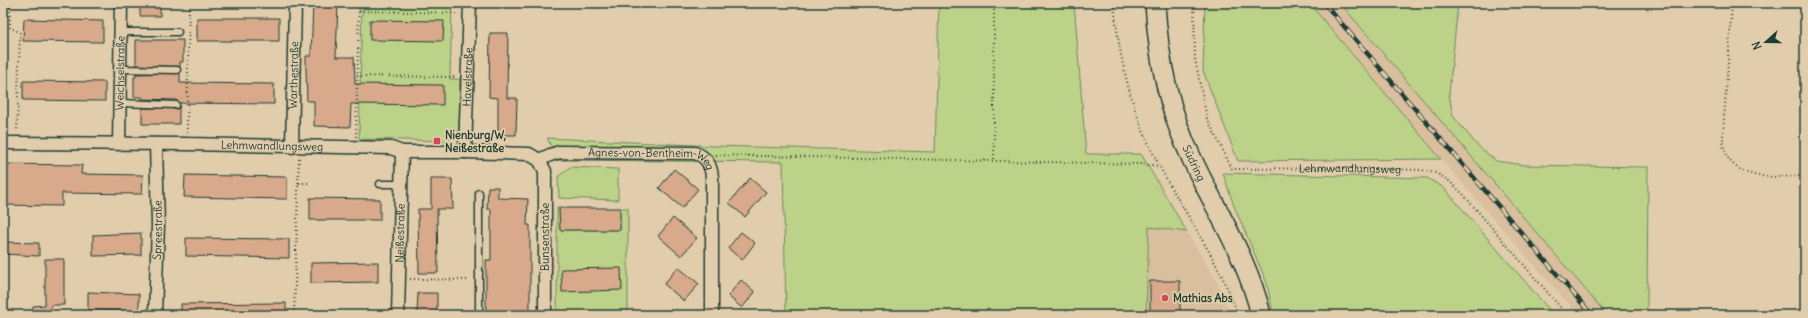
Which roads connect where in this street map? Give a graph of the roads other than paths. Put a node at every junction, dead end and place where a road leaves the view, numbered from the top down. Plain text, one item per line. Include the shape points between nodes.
1 (121, 3) edge
2 (295, 3) edge
3 (1155, 3) edge
4 (470, 8) edge
5 (120, 32) junction
6 (178, 32) dead end
7 (120, 69) junction
8 (178, 70) dead end
9 (120, 103) junction
10 (176, 104) dead end
11 (3, 143) edge
12 (119, 144) junction
13 (156, 144) junction
14 (296, 147) junction
15 (402, 152) junction
16 (465, 152) junction
17 (539, 160) junction
18 (380, 184) dead end
19 (401, 184) junction
20 (479, 193) dead end
21 (155, 315) edge
22 (398, 315) edge
23 (479, 315) edge
24 (544, 315) edge
25 (712, 315) edge
26 (1261, 315) edge

1 - 5 street, Weichselstraße
2 - 14 street, Warthestraße
3 - 26 main road, Südring via 1164,80 1176,120 1191,159 1246,267
4 - 16 street, Havelstraße
5 - 6 lane
5 - 7 street, Weichselstraße
7 - 8 lane
7 - 9 street, Weichselstraße
9 - 10 lane
9 - 12 street, Weichselstraße
11 - 12 street, Lehmwandlungsweg
12 - 13 street, Lehmwandlungsweg
13 - 14 street, Lehmwandlungsweg
13 - 21 street, Spreestraße via 158,225
14 - 15 street, Lehmwandlungsweg via 391,148
15 - 16 street, Lehmwandlungsweg
15 - 19 street, Neißestraße
16 - 17 street, Lehmwandlungsweg via 530,154
17 - 24 street, Bunsenstraße via 545,177
17 - 25 street, Agnes-von-Bentheim-Weg via 560,152 695,153 707,160 712,177
18 - 19 lane
19 - 22 street, Neißestraße
20 - 23 lane

